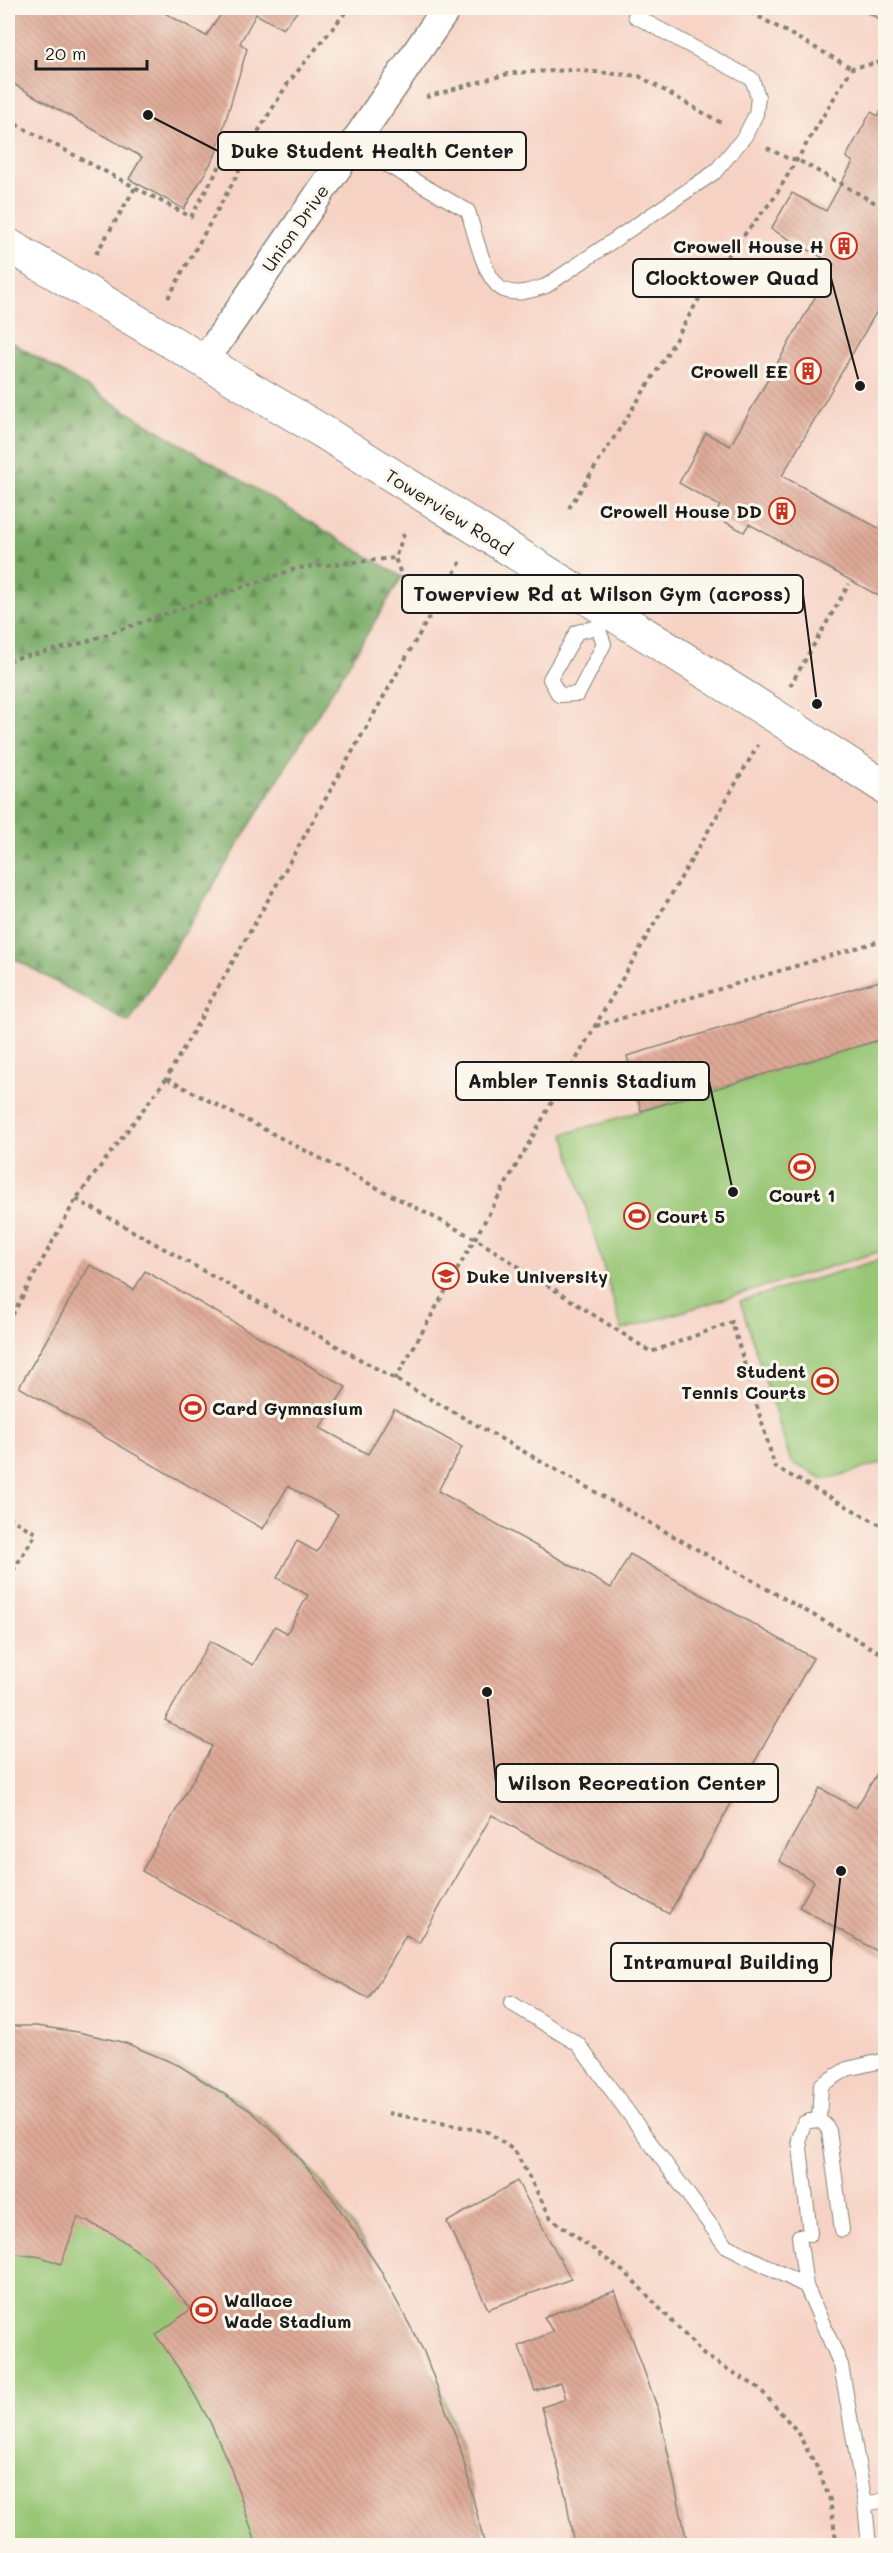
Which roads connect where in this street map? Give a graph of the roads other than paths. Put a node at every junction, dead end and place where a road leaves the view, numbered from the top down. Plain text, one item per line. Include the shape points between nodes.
1 (447, 8) edge
2 (635, 16) dead end
3 (354, 143) junction
4 (8, 245) edge
5 (205, 360) junction
6 (602, 619) junction
7 (885, 788) edge
8 (511, 2003) dead end
9 (885, 2060) edge
10 (819, 2120) junction
11 (842, 2230) dead end
12 (806, 2286) junction
13 (885, 2500) edge
14 (865, 2504) junction
15 (869, 2546) edge

1 - 3 street, Union Drive
2 - 3 lane via 752,79 758,97 756,114 745,136 715,172 546,286 521,293 502,290 489,277 468,211
3 - 5 street, Union Drive
4 - 5 street, Towerview Road
5 - 6 street, Towerview Road via 478,530
6 - 6 lane via 577,632 550,679 557,699 578,694 604,644
6 - 7 street, Towerview Road via 775,716
8 - 12 lane via 578,2044 725,2245
9 - 10 lane via 847,2069 821,2085
10 - 11 lane via 829,2131
10 - 12 lane via 804,2123 800,2139
12 - 14 lane via 841,2365
13 - 14 lane
14 - 15 lane

